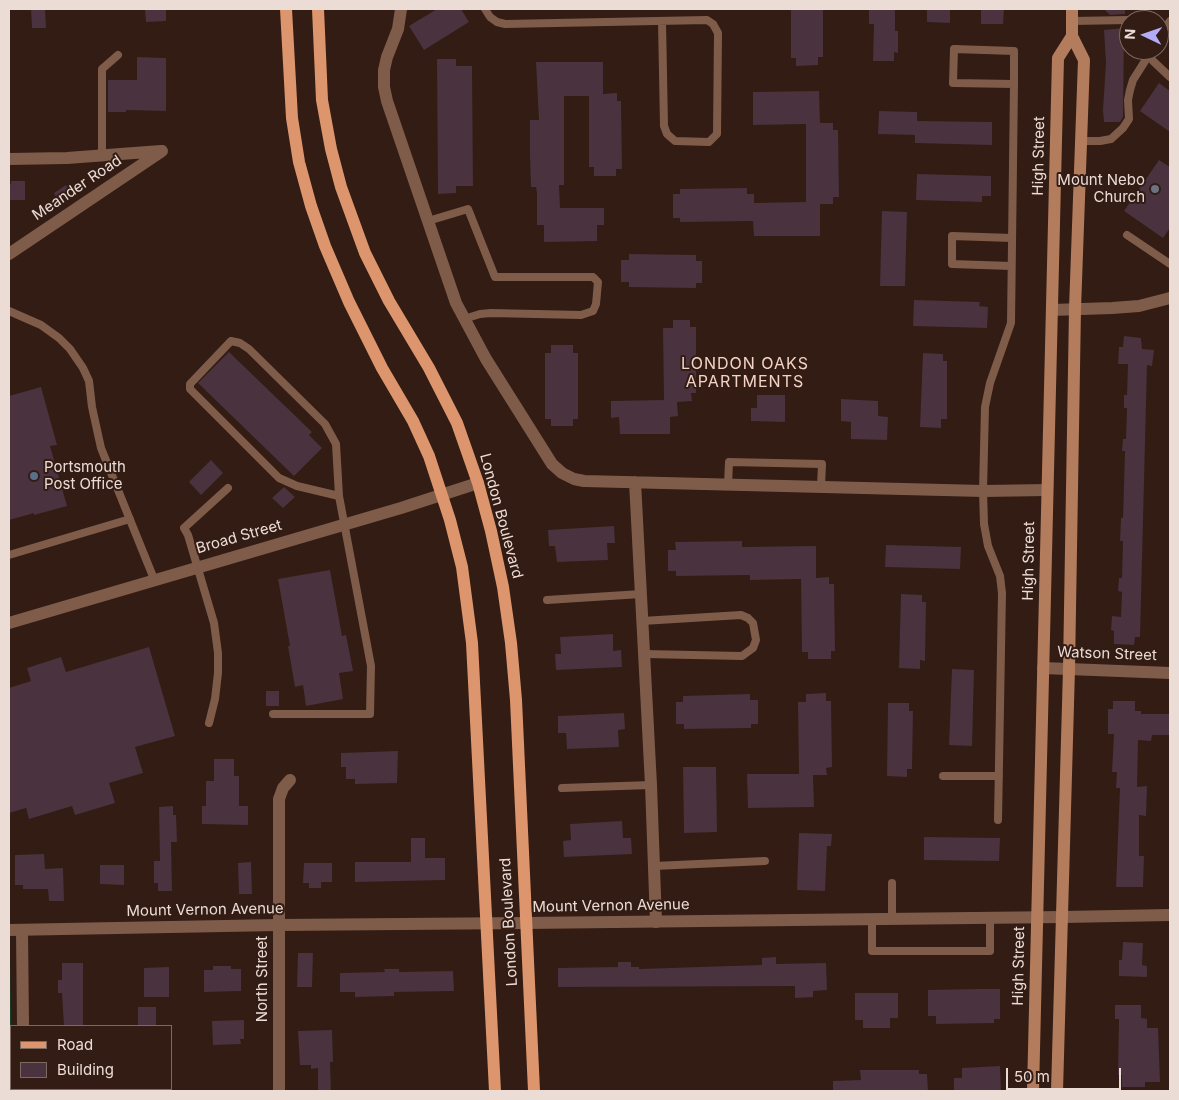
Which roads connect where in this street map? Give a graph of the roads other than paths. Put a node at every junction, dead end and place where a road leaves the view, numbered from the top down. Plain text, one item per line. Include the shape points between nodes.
1 (286, 9) edge
2 (318, 9) edge
3 (401, 9) edge
4 (486, 9) edge
5 (1072, 15) edge
6 (1119, 19) edge
7 (662, 21) junction
8 (1072, 36) junction
9 (118, 55) dead end
10 (1144, 60) edge
11 (1153, 60) edge
12 (1170, 77) edge
13 (1014, 84) junction
14 (1081, 141) junction
15 (102, 156) junction
16 (9, 159) edge
17 (428, 221) junction
18 (1127, 235) dead end
19 (1012, 238) junction
20 (9, 254) edge
21 (1170, 264) edge
22 (1012, 266) junction
23 (1170, 298) edge
24 (1075, 309) junction
25 (1052, 310) junction
26 (9, 311) edge
27 (464, 319) junction
28 (635, 482) junction
29 (478, 484) junction
30 (728, 485) junction
31 (821, 487) junction
32 (228, 488) dead end
33 (1047, 490) junction
34 (983, 491) junction
35 (443, 495) junction
36 (339, 496) junction
37 (130, 519) junction
38 (345, 524) junction
39 (9, 555) edge
40 (197, 566) junction
41 (154, 579) junction
42 (641, 594) junction
43 (547, 600) dead end
44 (642, 621) junction
45 (9, 623) edge
46 (644, 654) junction
47 (1043, 668) junction
48 (1069, 669) junction
49 (1170, 673) edge
50 (273, 714) dead end
51 (208, 724) dead end
52 (943, 776) dead end
53 (999, 776) junction
54 (290, 780) dead end
55 (651, 785) junction
56 (562, 788) dead end
57 (998, 820) dead end
58 (765, 861) dead end
59 (654, 866) junction
60 (892, 883) dead end
61 (1170, 915) edge
62 (1063, 916) junction
63 (1036, 917) junction
64 (892, 918) junction
65 (990, 918) junction
66 (872, 919) junction
67 (656, 922) junction
68 (525, 923) junction
69 (278, 924) junction
70 (486, 924) junction
71 (15, 930) edge
72 (24, 1025) edge
73 (279, 1091) edge
74 (495, 1091) edge
75 (534, 1091) edge
76 (1033, 1091) edge
77 (1057, 1091) edge

1 - 35 main road, London Boulevard via 292,118 311,206 349,302 382,368 414,421
2 - 29 main road, London Boulevard via 322,100 331,149 354,225 389,301 457,423
3 - 17 street via 384,70 384,87
4 - 7 lane via 490,17 505,24
5 - 6 lane
5 - 8 main road
7 - 7 lane via 664,126 667,134 675,142 709,142 717,134 717,28 707,20
8 - 14 main road via 1084,60
8 - 25 main road, High Street via 1058,58
9 - 15 lane via 102,69
10 - 14 lane via 1133,80 1129,119 1123,128 1111,139
11 - 12 lane
13 - 13 lane via 1014,51 954,49 953,83
13 - 19 lane
14 - 24 main road
15 - 16 street
15 - 20 street, Meander Road via 163,151
17 - 27 street
17 - 27 lane via 468,209 495,277 593,277 598,282 593,311 581,315 492,313
18 - 21 lane
19 - 22 lane
19 - 22 lane via 952,236 952,264
22 - 34 lane via 1011,323 985,407
23 - 24 street via 1139,306
24 - 25 street
24 - 48 main road
25 - 33 main road, High Street
26 - 37 lane via 59,338 83,368 89,382 101,448
27 - 28 street via 552,464 574,479
28 - 30 street
28 - 42 street
29 - 35 street, Broad Street
29 - 68 main road, London Boulevard via 503,587 511,643
30 - 31 street
30 - 31 lane via 729,462 822,464
31 - 34 street
32 - 40 lane via 184,528
33 - 34 street
33 - 47 main road, High Street
34 - 53 lane via 988,546 1000,576 1002,593
35 - 38 street, Broad Street
35 - 70 main road, London Boulevard via 462,567 472,643
36 - 36 lane via 336,444 325,424 249,349 231,341 190,384 190,389 279,478
36 - 38 lane
37 - 39 lane
37 - 41 lane
38 - 40 street, Broad Street
38 - 50 lane via 371,666 370,714
40 - 41 street, Broad Street
40 - 51 lane via 214,623 218,653 215,699
41 - 45 street, Broad Street
42 - 43 lane
42 - 44 street
44 - 46 street
44 - 46 lane via 741,615 752,623 756,640 753,648 742,656
46 - 55 street
47 - 48 street, Watson Street
47 - 63 main road, High Street
48 - 49 street, Watson Street
48 - 62 main road
52 - 53 lane
53 - 57 lane
54 - 69 street, North Street via 279,799
55 - 56 lane
55 - 59 street
58 - 59 lane
59 - 67 street
60 - 64 lane
61 - 62 street, Mount Vernon Avenue
62 - 63 street, Mount Vernon Avenue
62 - 77 main road
63 - 65 street, Mount Vernon Avenue
63 - 76 main road, High Street
64 - 65 street, Mount Vernon Avenue
64 - 66 street, Mount Vernon Avenue
65 - 66 lane via 990,951 872,951
66 - 67 street, Mount Vernon Avenue
67 - 68 street, Mount Vernon Avenue
68 - 70 street, Mount Vernon Avenue
68 - 75 main road, London Boulevard
69 - 70 street, Mount Vernon Avenue
69 - 71 street, Mount Vernon Avenue
69 - 73 street, North Street
70 - 74 main road, London Boulevard
71 - 72 street

